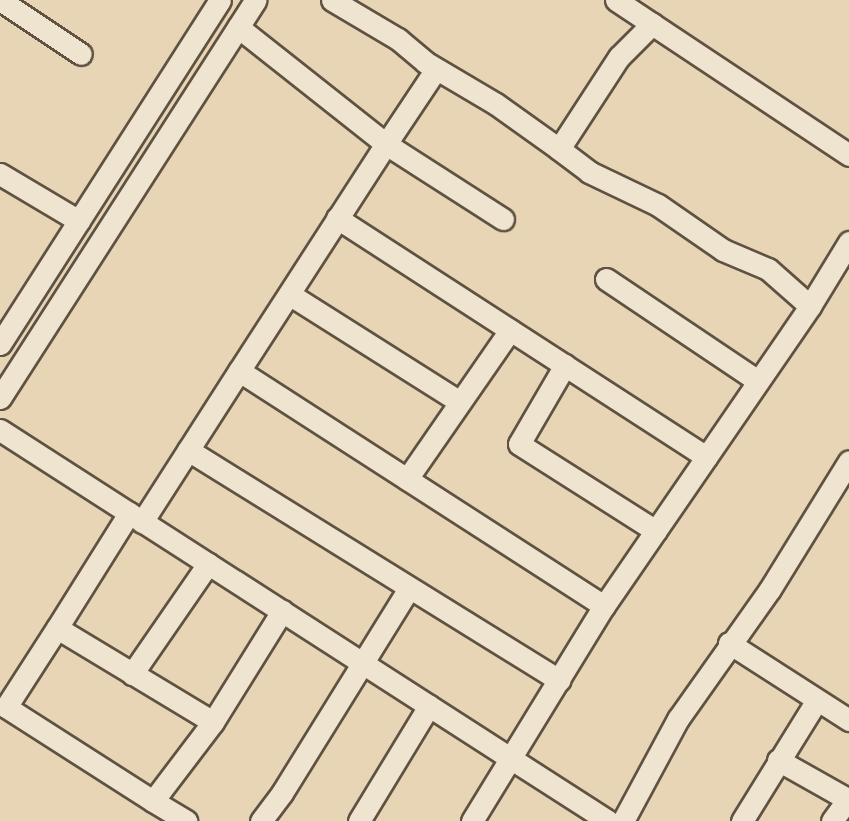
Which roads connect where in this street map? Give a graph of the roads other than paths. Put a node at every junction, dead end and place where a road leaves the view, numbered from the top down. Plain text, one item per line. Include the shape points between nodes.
1 (0, 0) edge
2 (220, 0) edge
3 (256, 0) edge
4 (332, 0) edge
5 (616, 0) edge
6 (646, 13) edge
7 (239, 27) junction
8 (81, 54) dead end
9 (436, 69) junction
10 (386, 144) junction
11 (559, 149) junction
12 (849, 155) edge
13 (0, 174) edge
14 (337, 218) junction
15 (503, 219) dead end
16 (79, 221) junction
17 (849, 242) edge
18 (606, 279) dead end
19 (289, 294) junction
20 (810, 306) junction
21 (510, 330) junction
22 (6, 335) edge
23 (35, 342) junction
24 (565, 365) junction
25 (239, 371) junction
26 (758, 381) junction
27 (0, 398) edge
28 (460, 402) junction
29 (0, 430) edge
30 (188, 450) junction
31 (706, 457) junction
32 (847, 467) edge
33 (407, 479) junction
34 (136, 517) junction
35 (656, 531) junction
36 (208, 564) junction
37 (409, 588) junction
38 (604, 606) junction
39 (282, 611) junction
40 (57, 628) junction
41 (729, 643) junction
42 (363, 663) junction
43 (132, 674) junction
44 (559, 680) junction
45 (817, 700) junction
46 (429, 706) junction
47 (849, 720) edge
48 (213, 722) junction
49 (512, 759) junction
50 (779, 760) junction
51 (848, 800) edge
52 (153, 802) junction
53 (186, 821) edge
54 (261, 821) edge
55 (359, 821) edge
56 (472, 821) edge
57 (608, 821) edge
58 (623, 821) edge
59 (742, 821) edge
60 (832, 821) edge

1 - 8 street
2 - 16 street
3 - 7 street
4 - 9 street via 398,39
5 - 6 street
6 - 11 street
6 - 12 street
7 - 10 street
7 - 23 street
9 - 10 street
9 - 11 street
10 - 14 street
10 - 15 street
11 - 20 street via 589,172 658,205 723,250 768,269
13 - 16 street
14 - 19 street
14 - 21 street
16 - 22 street
17 - 20 street
18 - 26 street
19 - 25 street
19 - 28 street
20 - 26 street
21 - 24 street
21 - 28 street
22 - 23 street
23 - 27 street
24 - 31 street
24 - 35 street via 519,444
25 - 30 street
25 - 33 street
26 - 31 street
28 - 33 street
29 - 34 street
30 - 34 street
30 - 37 street
31 - 35 street
32 - 41 street via 770,589
33 - 38 street
34 - 36 street
34 - 40 street
35 - 38 street
36 - 39 street
36 - 43 street
37 - 42 street
37 - 44 street
38 - 44 street
39 - 42 street
39 - 48 street
40 - 43 street
40 - 52 street via 6,707
41 - 45 street
41 - 58 street via 678,719
42 - 46 street
42 - 54 street
43 - 48 street
44 - 49 street
45 - 47 street
45 - 50 street
46 - 49 street
46 - 55 street
48 - 52 street
49 - 56 street
49 - 57 street
50 - 51 street
50 - 59 street
51 - 60 street
52 - 53 street

